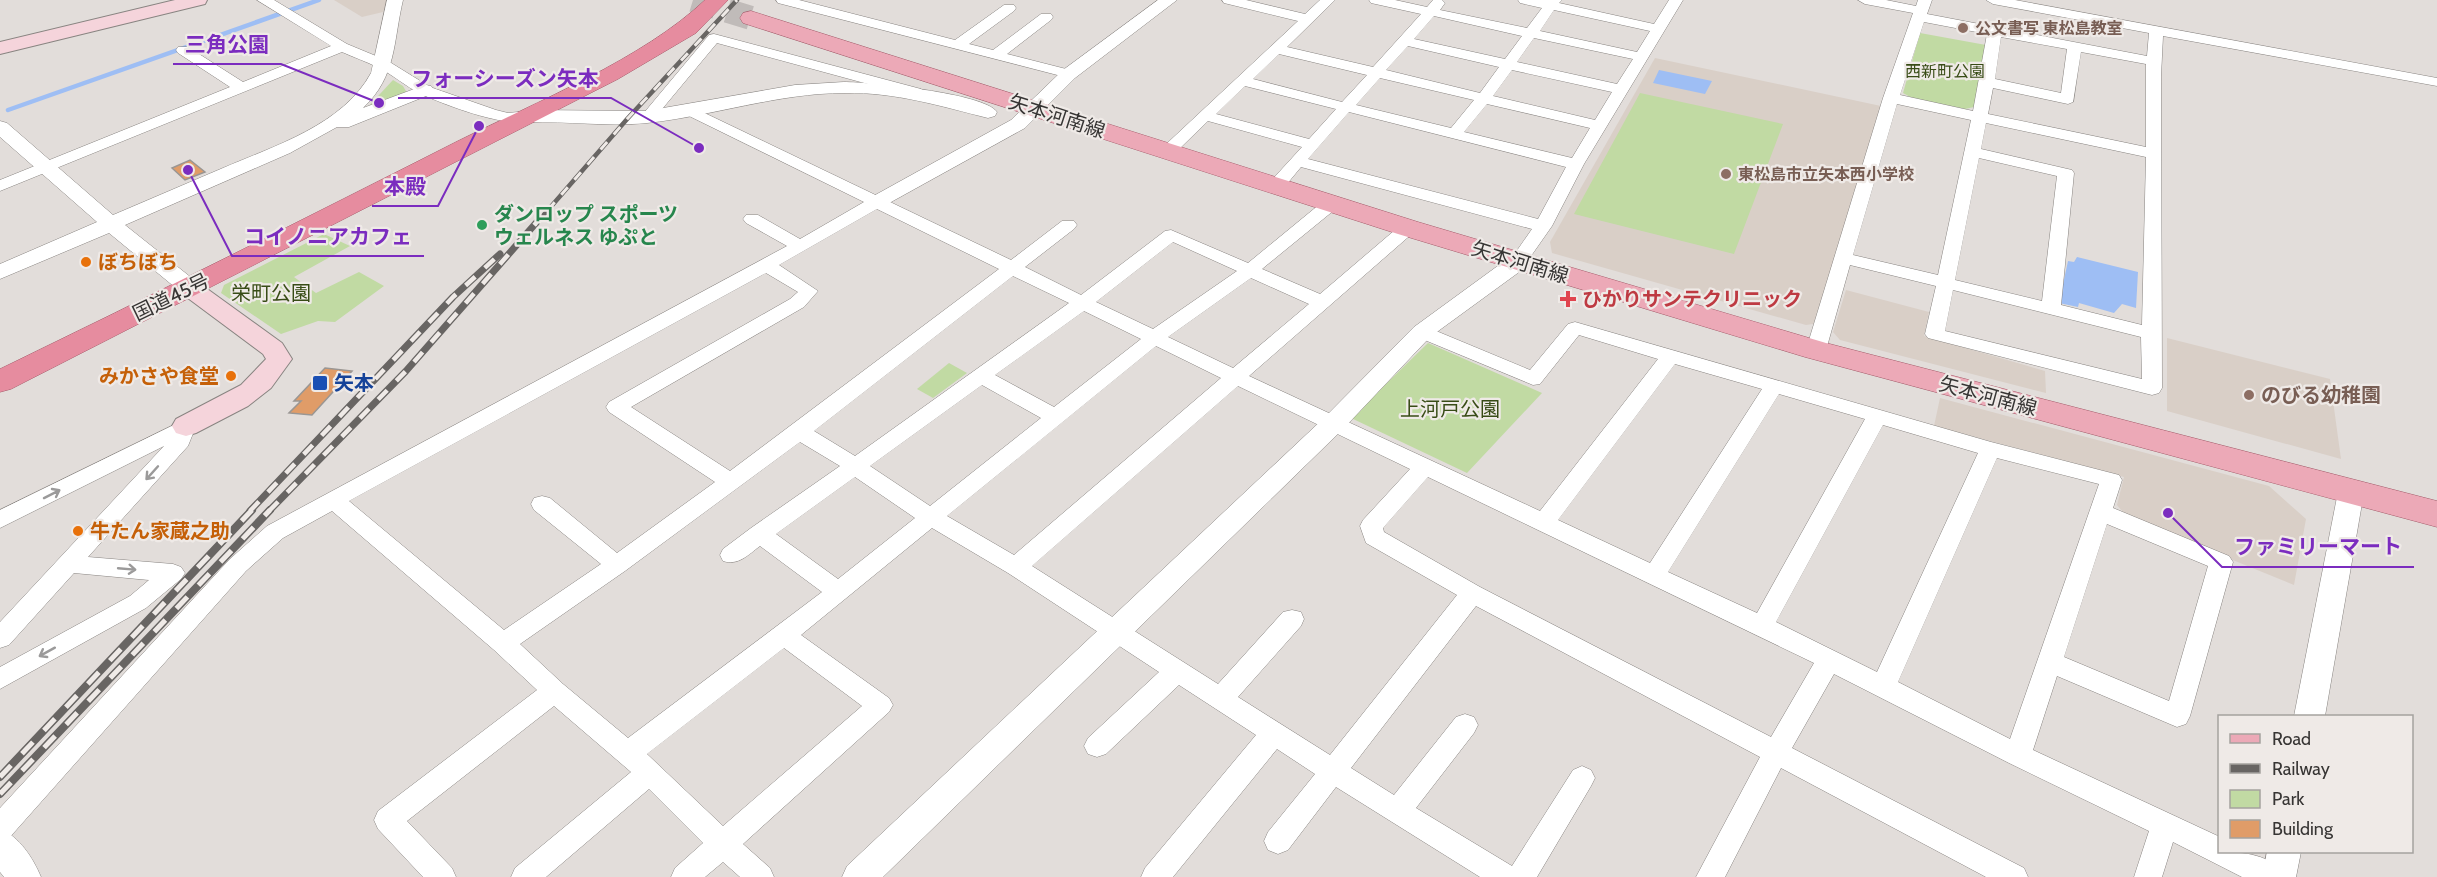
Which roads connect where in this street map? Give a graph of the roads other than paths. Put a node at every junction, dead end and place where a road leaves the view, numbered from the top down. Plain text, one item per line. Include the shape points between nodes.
1 (198, 0) edge
2 (264, 0) edge
3 (395, 0) edge
4 (717, 0) edge
5 (783, 0) edge
6 (1169, 0) edge
7 (1229, 0) edge
8 (1328, 0) edge
9 (1377, 0) edge
10 (1440, 0) edge
11 (1525, 0) edge
12 (1676, 0) edge
13 (1865, 0) edge
14 (1993, 0) edge
15 (1553, 3) edge
16 (1009, 8) dead end
17 (1923, 9) edge
18 (1430, 12) junction
19 (1046, 16) dead end
20 (752, 18) tunnel mouth
21 (1307, 19) junction
22 (1659, 28) junction
23 (2156, 30) junction
24 (1995, 31) junction
25 (1530, 34) junction
26 (1404, 41) junction
27 (959, 44) junction
28 (2075, 46) junction
29 (342, 47) junction
30 (0, 48) edge
31 (1278, 49) junction
32 (183, 50) dead end
33 (996, 54) junction
34 (1642, 57) junction
35 (2152, 61) junction
36 (382, 64) junction
37 (1507, 65) junction
38 (1378, 73) junction
39 (1069, 74) junction
40 (1241, 81) junction
41 (1987, 82) junction
42 (2437, 82) edge
43 (242, 88) junction
44 (425, 90) junction
45 (1622, 90) junction
46 (917, 93) junction
47 (1891, 98) junction
48 (1483, 99) junction
49 (1345, 107) junction
50 (1034, 109) junction
51 (690, 111) junction
52 (988, 112) dead end
53 (528, 116) junction
54 (1206, 116) junction
55 (1979, 116) junction
56 (648, 117) junction
57 (327, 126) junction
58 (1600, 126) junction
59 (0, 127) edge
60 (1455, 133) junction
61 (1311, 144) junction
62 (1168, 151) junction
63 (1971, 151) junction
64 (2154, 154) junction
65 (1296, 161) junction
66 (1576, 164) junction
67 (47, 167) junction
68 (0, 186) edge
69 (1276, 186) junction
70 (1332, 202) junction
71 (874, 203) junction
72 (752, 219) dead end
73 (111, 224) junction
74 (1068, 225) dead end
75 (1543, 226) junction
76 (1408, 228) junction
77 (800, 246) junction
78 (1845, 258) junction
79 (1518, 262) junction
80 (766, 265) junction
81 (1010, 267) junction
82 (1250, 270) junction
83 (0, 272) edge
84 (1944, 282) junction
85 (190, 288) junction
86 (1321, 302) junction
87 (1082, 303) junction
88 (2051, 308) junction
89 (1422, 332) junction
90 (2150, 333) junction
91 (1154, 338) junction
92 (1816, 350) junction
93 (1671, 355) junction
94 (981, 376) junction
95 (1237, 378) junction
96 (0, 382) edge
97 (1774, 387) junction
98 (1877, 416) junction
99 (1056, 417) junction
100 (1334, 423) junction
101 (186, 426) junction
102 (799, 432) junction
103 (1990, 449) junction
104 (854, 465) junction
105 (1425, 466) junction
106 (731, 482) junction
107 (2351, 492) junction
108 (332, 499) junction
109 (542, 504) dead end
110 (2100, 512) junction
111 (2437, 514) edge
112 (930, 517) junction
113 (0, 520) edge
114 (1544, 522) junction
115 (759, 534) junction
116 (731, 555) dead end
117 (69, 564) junction
118 (617, 565) junction
119 (1016, 567) junction
120 (1654, 575) junction
121 (838, 591) junction
122 (1472, 593) junction
123 (1292, 619) dead end
124 (1762, 626) junction
125 (1117, 631) junction
126 (784, 635) junction
127 (0, 638) edge
128 (503, 643) junction
129 (1829, 659) junction
130 (2051, 662) junction
131 (1178, 670) junction
132 (0, 679) edge
133 (1883, 687) junction
134 (554, 691) junction
135 (1221, 698) junction
136 (2309, 715) edge
137 (1465, 725) dead end
138 (1273, 734) junction
139 (1097, 746) dead end
140 (628, 753) junction
141 (1775, 753) junction
142 (2019, 755) junction
143 (650, 772) junction
144 (1334, 772) junction
145 (1582, 778) dead end
146 (1398, 811) junction
147 (2165, 824) junction
148 (0, 828) edge
149 (1278, 841) dead end
150 (0, 844) edge
151 (723, 844) junction
152 (2218, 850) edge
153 (2224, 853) edge
154 (2284, 853) edge
155 (24, 877) edge
156 (442, 877) edge
157 (525, 877) edge
158 (685, 877) edge
159 (760, 877) edge
160 (859, 877) edge
161 (1155, 877) edge
162 (1505, 877) edge
163 (1521, 877) edge
164 (1710, 877) edge
165 (2014, 877) edge
166 (2148, 877) edge
167 (2270, 877) edge
168 (2278, 877) edge

1 - 30 main road
2 - 29 street
3 - 36 street
4 - 53 highway, 国道45号 via 669,41
5 - 27 street
6 - 39 street
7 - 21 street
8 - 21 street
9 - 18 street
10 - 18 street
11 - 15 street
12 - 22 street
13 - 17 street
14 - 23 street
15 - 22 street
15 - 25 street
16 - 27 street
17 - 24 street
17 - 47 street
18 - 25 street
18 - 26 street
19 - 33 street
20 - 50 main road, 矢本河南線
21 - 31 street
22 - 34 street
23 - 35 street
23 - 42 street
24 - 28 street
24 - 41 street
25 - 34 street
25 - 37 street
26 - 37 street
26 - 38 street
27 - 33 street
28 - 35 street
28 - 41 street via 2068,99
29 - 36 street
29 - 43 street
31 - 38 street
31 - 40 street
32 - 43 street
33 - 39 street
34 - 45 street
35 - 64 street
36 - 44 street
36 - 57 street via 370,89
37 - 45 street
37 - 48 street
38 - 48 street
38 - 49 street
39 - 50 street
40 - 49 street
40 - 54 street
41 - 55 street
43 - 67 street
44 - 53 street via 491,114 508,118
44 - 57 street via 351,121
45 - 58 street
46 - 51 street via 861,87 797,90
46 - 52 street
46 - 56 street via 714,38
47 - 55 street
47 - 78 street
48 - 58 street
48 - 60 street
49 - 60 street
49 - 61 street
50 - 62 main road, 矢本河南線
50 - 71 street via 1018,124
51 - 56 street
51 - 71 street
53 - 56 street
53 - 85 highway, 国道45号
54 - 61 street
54 - 62 street
55 - 63 street
55 - 64 street
57 - 73 street
58 - 66 street
59 - 67 street
60 - 66 street
61 - 65 street
62 - 69 main road, 矢本河南線
63 - 84 street
63 - 88 street via 2066,173
64 - 90 street
65 - 69 street
65 - 75 street
66 - 75 street
67 - 68 street
67 - 73 street
69 - 70 main road, 矢本河南線
70 - 76 main road, 矢本河南線
70 - 82 street
71 - 77 street
71 - 81 street
72 - 77 street
73 - 83 street
73 - 85 street
74 - 81 street
75 - 79 street
76 - 79 main road, 矢本河南線
76 - 86 street
77 - 80 street
78 - 84 street
78 - 92 street
79 - 89 street
79 - 92 main road, 矢本河南線
80 - 106 street via 809,291 797,303 616,407
80 - 108 street
81 - 87 street
81 - 102 street
82 - 86 street
82 - 87 street via 1171,235
82 - 91 street
84 - 88 street
84 - 90 street via 1935,334 2152,388
85 - 96 highway, 国道45号
85 - 101 main road via 273,349 279,359 258,385
86 - 95 street
87 - 91 street
87 - 94 street
88 - 90 street
89 - 93 street via 1533,379 1575,328
89 - 100 street
91 - 95 street
91 - 99 street
92 - 107 main road, 矢本河南線
93 - 97 street
93 - 114 street
94 - 99 street
94 - 104 street
95 - 100 street
95 - 119 street
97 - 98 street
97 - 120 street
98 - 103 street
98 - 124 street
99 - 112 street
100 - 105 street
100 - 125 street
113 -> 101 street
101 -> 117 street via 181,441
102 - 104 street
102 - 106 street
103 - 110 street via 2111,480
103 - 133 street
104 - 112 street
104 - 115 street
105 - 114 street
105 - 122 street via 1371,526 1374,537
106 - 118 street
107 - 111 main road, 矢本河南線
107 - 136 street
108 - 128 street
108 - 148 street via 274,532 238,565
109 - 118 street
110 - 130 street
110 - 130 street via 2221,562 2177,716
112 - 119 street
112 - 121 street
114 - 120 street
115 - 116 street
115 - 121 street
117 - 127 street
117 -> 132 street via 173,573 138,602
118 - 128 street
119 - 125 street
120 - 124 street
121 - 126 street
122 - 141 street
122 - 144 street
123 - 135 street
124 - 129 street
125 - 131 street
125 - 160 street
126 - 140 street
126 - 151 street via 880,705
128 - 134 street
129 - 133 street
129 - 141 street
130 - 142 street
131 - 135 street
131 - 139 street
133 - 142 street
134 - 140 street
134 - 156 street via 388,820
135 - 138 street
137 - 146 street
138 - 144 street
138 - 161 street
140 - 143 street
141 - 164 street
141 - 165 street
142 - 147 street
143 - 151 street
143 - 157 street
144 - 146 street
144 - 149 street
145 - 163 street
146 - 162 street
147 - 152 street
147 - 166 street
150 - 155 street
151 - 158 street
151 - 159 street
153 - 167 street
154 - 168 street

